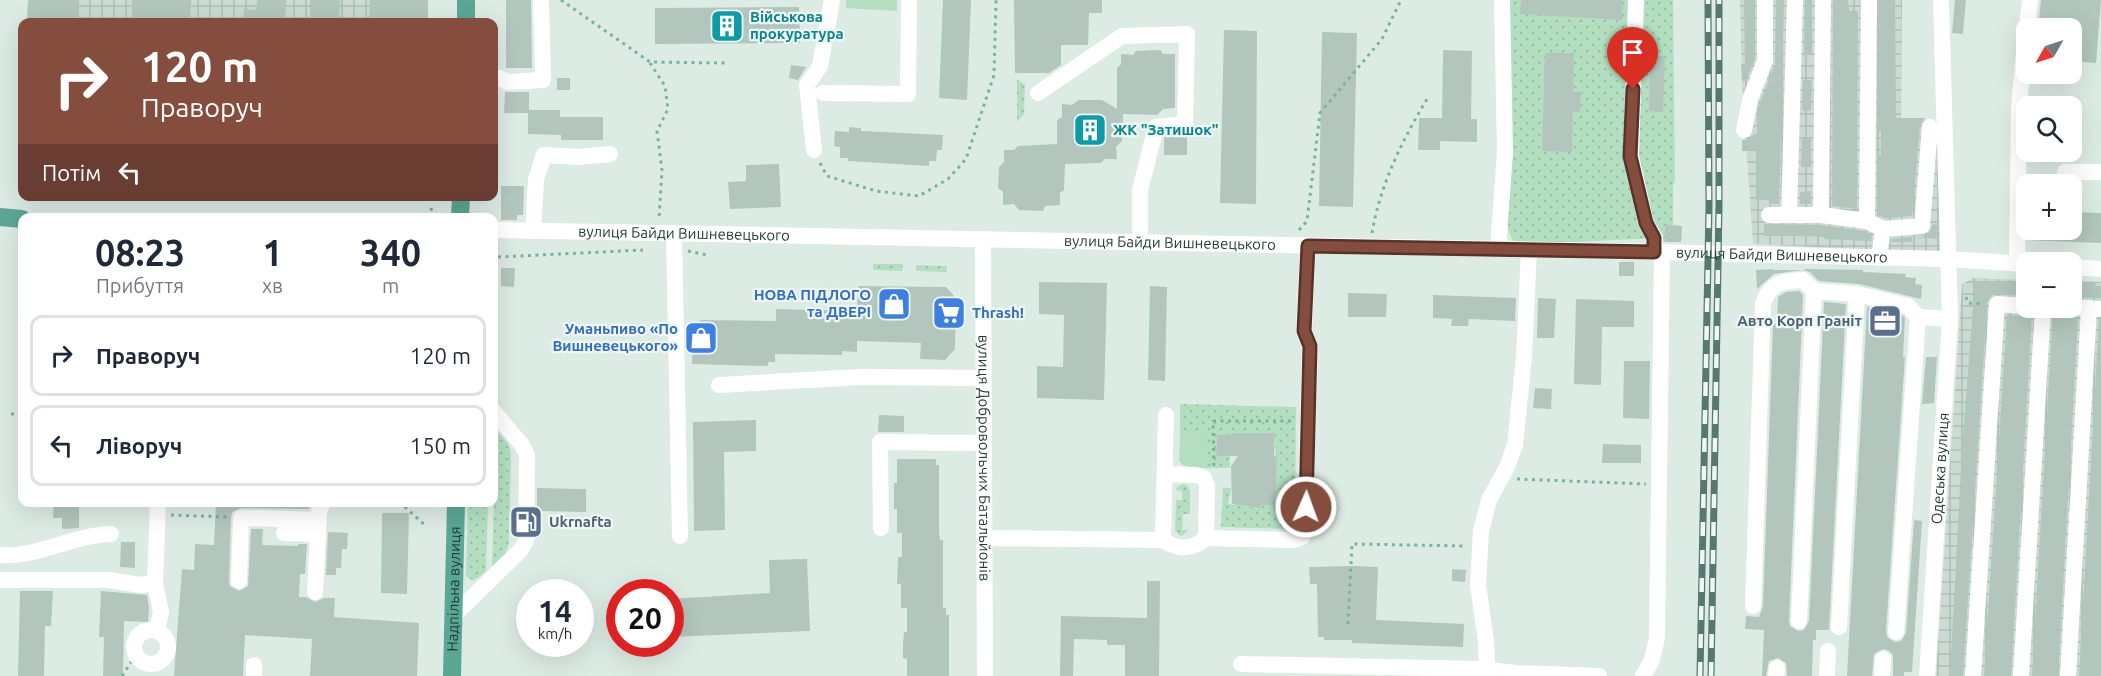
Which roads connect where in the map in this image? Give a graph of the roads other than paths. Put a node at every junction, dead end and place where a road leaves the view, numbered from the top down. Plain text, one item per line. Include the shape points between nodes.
1 (466, 0) edge
2 (541, 0) edge
3 (832, 0) edge
4 (909, 0) edge
5 (1502, 0) edge
6 (1636, 0) edge
7 (1765, 0) edge
8 (1795, 0) edge
9 (1823, 0) edge
10 (1869, 0) edge
11 (1941, 0) edge
12 (2030, 0) edge
13 (466, 18) edge
14 (2028, 18) edge
15 (498, 78) edge
16 (2021, 84) edge
17 (823, 93) dead end
18 (1038, 93) dead end
19 (1930, 128) dead end
20 (1744, 130) dead end
21 (814, 150) road end
22 (610, 154) dead end
23 (2065, 172) dead end
24 (2101, 172) edge
25 (1769, 215) dead end
26 (1789, 215) junction
27 (1821, 215) junction
28 (0, 218) edge
29 (18, 219) edge
30 (1867, 220) junction
31 (1883, 229) junction
32 (498, 230) edge
33 (533, 231) junction
34 (669, 238) junction
35 (983, 239) junction
36 (1140, 242) junction
37 (1308, 246) junction
38 (1498, 249) junction
39 (1529, 250) junction
40 (1658, 252) junction
41 (2022, 252) edge
42 (1879, 258) junction
43 (1949, 260) junction
44 (2016, 264) edge
45 (2082, 268) edge
46 (2101, 269) edge
47 (1814, 291) junction
48 (1857, 294) junction
49 (2016, 305) edge
50 (2095, 308) edge
51 (1918, 317) junction
52 (2042, 318) edge
53 (1950, 320) junction
54 (984, 378) junction
55 (719, 385) dead end
56 (1166, 415) dead end
57 (498, 417) edge
58 (984, 443) junction
59 (1165, 474) junction
60 (322, 507) edge
61 (456, 507) edge
62 (157, 509) edge
63 (318, 527) junction
64 (881, 528) dead end
65 (284, 533) dead end
66 (111, 534) dead end
67 (680, 536) dead end
68 (984, 538) junction
69 (1206, 538) junction
70 (1163, 540) junction
71 (0, 555) edge
72 (0, 580) edge
73 (239, 581) dead end
74 (155, 583) junction
75 (315, 592) dead end
76 (1753, 606) dead end
77 (453, 616) junction
78 (1799, 621) dead end
79 (1839, 627) dead end
80 (157, 631) junction
81 (1896, 632) dead end
82 (1828, 651) dead end
83 (1883, 659) dead end
84 (1240, 664) dead end
85 (1481, 672) edge
86 (452, 676) edge
87 (985, 676) edge
88 (1599, 676) edge
89 (1643, 676) edge
90 (1827, 676) edge
91 (1882, 676) edge
92 (1927, 676) edge
93 (1973, 676) edge
94 (2021, 676) edge
95 (2068, 676) edge

1 - 13 main road
2 - 15 street via 543,81 507,82
3 - 21 street via 820,66 807,85
4 - 17 street via 908,94
5 - 38 street via 1505,152
6 - 40 street via 1630,156 1646,223
7 - 20 street via 1765,61
8 - 26 street
9 - 27 street
10 - 30 street
11 - 43 street, Одеська вулиця
12 - 14 street
16 - 41 street
18 - 36 street via 1122,36 1187,34 1185,124 1156,127 1140,190
19 - 31 street via 1922,226
22 - 33 street via 544,155 536,179
23 - 24 street
25 - 26 street
26 - 27 street
27 - 30 street
28 - 29 main road
30 - 31 street
31 - 42 street
32 - 33 street, вулиця Байди Вишневецького
33 - 34 street, вулиця Байди Вишневецького
34 - 35 street, вулиця Байди Вишневецького
34 - 67 street
35 - 36 street, вулиця Байди Вишневецького
35 - 54 street, вулиця Добровольчих Батальйонів
36 - 37 street, вулиця Байди Вишневецького
37 - 38 street, вулиця Байди Вишневецького
37 - 69 street via 1304,331 1310,346 1305,529 1302,537 1294,540
38 - 39 street, вулиця Байди Вишневецького
39 - 40 street, вулиця Байди Вишневецького
39 - 85 street via 1515,445 1484,516 1479,547 1479,592 1486,640
40 - 42 street, вулиця Байди Вишневецького
40 - 89 street via 1657,638
42 - 43 street, вулиця Байди Вишневецького
43 - 44 street, вулиця Байди Вишневецького
43 - 53 street, Одеська вулиця
45 - 46 street
47 - 48 street
47 - 76 street via 1803,280 1783,281 1767,292 1763,304
47 - 78 street
48 - 51 street via 1908,306
48 - 79 street
49 - 93 street via 1997,304
50 - 95 street
51 - 53 street
51 - 81 street
52 - 94 street
53 - 92 street, Одеська вулиця
54 - 55 street via 862,377
54 - 58 street, вулиця Добровольчих Батальйонів
56 - 59 street
57 - 77 street via 527,455 526,542
58 - 64 street via 880,442
58 - 68 street, вулиця Добровольчих Батальйонів
59 - 69 street via 1196,475 1206,482
59 - 70 street
60 - 63 street
61 - 77 main road, Надпільна вулиця
62 - 74 street
63 - 65 street
63 - 73 street via 241,518
63 - 75 street
66 - 71 street via 86,536 20,555
68 - 70 street
68 - 87 street, вулиця Добровольчих Батальйонів
69 - 70 street via 1196,547 1174,546
72 - 74 street
74 - 80 street via 161,612
77 - 86 main road, Надпільна вулиця
80 - 80 street via 145,631 136,638 134,650 145,663 162,660 168,649 166,638
82 - 90 street
83 - 91 street
84 - 85 street
85 - 88 street

